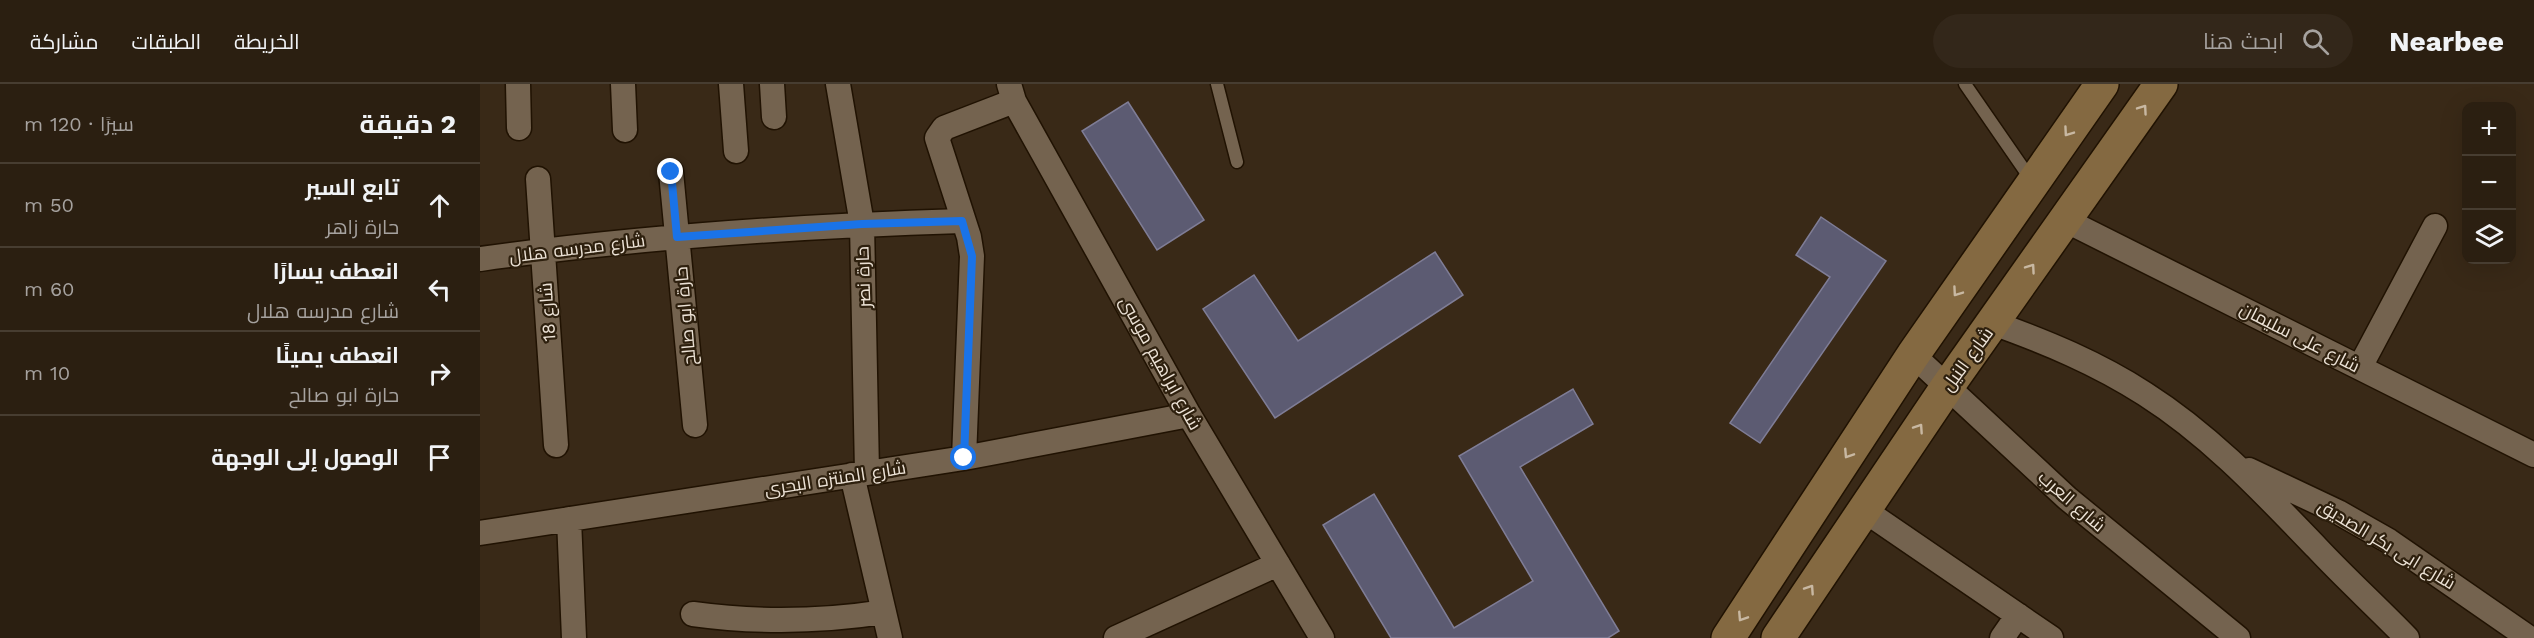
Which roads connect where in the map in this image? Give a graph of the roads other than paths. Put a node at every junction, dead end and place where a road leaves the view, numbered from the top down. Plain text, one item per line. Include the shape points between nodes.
1 (518, 84) edge
2 (624, 84) edge
3 (731, 84) edge
4 (772, 84) edge
5 (838, 84) edge
6 (1217, 84) edge
7 (1965, 84) edge
8 (2102, 84) edge
9 (2161, 84) edge
10 (1011, 93) edge
11 (774, 117) dead end
12 (519, 128) dead end
13 (625, 130) dead end
14 (736, 151) dead end
15 (1237, 162) dead end
16 (671, 172) dead end
17 (538, 179) dead end
18 (2033, 182) junction
19 (2065, 220) junction
20 (962, 221) junction
21 (862, 224) junction
22 (2435, 226) dead end
23 (677, 237) junction
24 (543, 251) junction
25 (480, 260) edge
26 (1993, 323) junction
27 (1913, 355) junction
28 (2360, 367) junction
29 (1947, 387) junction
30 (1189, 415) junction
31 (695, 425) dead end
32 (556, 445) dead end
33 (2534, 455) edge
34 (964, 458) junction
35 (2237, 464) junction
36 (860, 474) junction
37 (1864, 510) junction
38 (569, 519) junction
39 (480, 533) edge
40 (1278, 564) junction
41 (884, 612) junction
42 (693, 614) dead end
43 (2018, 615) junction
44 (781, 630) edge
45 (1128, 636) edge
46 (574, 638) edge
47 (890, 638) edge
48 (1322, 638) edge
49 (1728, 638) edge
50 (1778, 638) edge
51 (2002, 638) edge
52 (2051, 638) edge
53 (2238, 638) edge
54 (2407, 638) edge
55 (2529, 638) edge

1 - 12 street
2 - 13 street
3 - 14 street
4 - 11 street
5 - 21 street, حارة نصر
6 - 15 lane
7 - 18 lane
8 -> 18 main road
19 -> 9 main road, شارع النيل
10 - 20 street via 944,128 937,138
10 - 30 street, شارع ابراهيم موسى
16 - 23 street, حارة ابو صالح
17 - 24 street, شارع 18
18 -> 27 main road
26 -> 19 main road, شارع النيل
19 - 28 street, شارع على سليمان
20 - 21 street, شارع مدرسه هلال
20 - 34 street via 972,256
21 - 23 street, شارع مدرسه هلال
21 - 36 street, حارة نصر
22 - 28 street
23 - 24 street, شارع مدرسه هلال
23 - 31 street, حارة ابو صالح
24 - 25 street, شارع مدرسه هلال
24 - 32 street, شارع 18
26 - 29 main road, شارع النيل
26 - 35 street, شارع ابى بكر الصديق via 2075,355 2146,394
27 - 29 street, شارع العرب
27 -> 49 main road
28 - 33 street, شارع على سليمان
37 -> 29 main road, شارع النيل
29 - 53 street, شارع العرب via 2067,498
30 - 34 street, شارع المنتزه البحرى
30 - 40 street, شارع ابراهيم موسى
34 - 36 street, شارع المنتزه البحرى
35 - 54 street, شارع ابى بكر الصديق
35 - 55 street, شارع ابى بكر الصديق via 2338,512 2389,542
36 - 38 street, شارع المنتزه البحرى
36 - 41 street, حارة نصر
37 - 43 street
50 -> 37 main road, شارع النيل
38 - 39 street, شارع المنتزه البحرى
38 - 46 street
40 - 45 street
40 - 48 street, شارع ابراهيم موسى
41 - 44 street
41 - 47 street, حارة نصر
42 - 44 street
43 - 51 street
43 - 52 street

